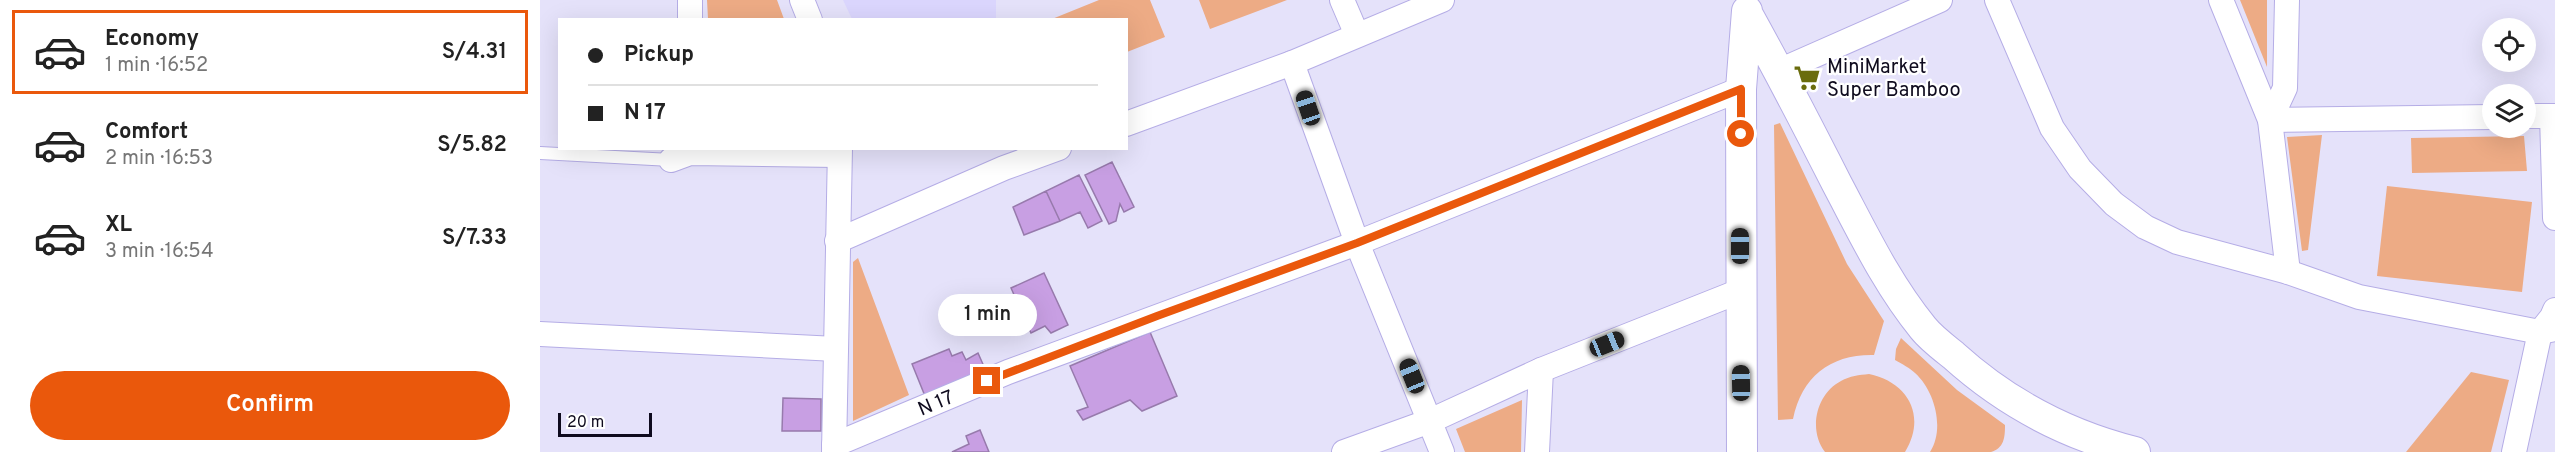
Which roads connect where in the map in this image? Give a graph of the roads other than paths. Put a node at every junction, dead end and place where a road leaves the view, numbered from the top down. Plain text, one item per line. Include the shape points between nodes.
1 (690, 0) edge
2 (802, 0) edge
3 (1342, 0) edge
4 (1442, 0) edge
5 (1940, 0) edge
6 (1997, 0) edge
7 (2221, 0) edge
8 (2287, 0) edge
9 (1745, 8) edge
10 (690, 18) edge
11 (809, 18) edge
12 (1357, 35) junction
13 (1292, 63) junction
14 (1779, 71) junction
15 (1741, 89) junction
16 (2536, 116) edge
17 (2553, 116) edge
18 (2482, 117) edge
19 (2270, 120) junction
20 (1128, 123) edge
21 (1054, 150) edge
22 (839, 152) edge
23 (540, 153) edge
24 (684, 154) edge
25 (2555, 218) edge
26 (837, 241) junction
27 (1357, 243) junction
28 (2288, 272) junction
29 (1740, 291) junction
30 (2555, 310) edge
31 (2547, 330) edge
32 (540, 334) edge
33 (836, 349) junction
34 (1541, 370) junction
35 (1430, 421) junction
36 (2097, 442) junction
37 (834, 448) edge
38 (1344, 452) edge
39 (1442, 452) edge
40 (1537, 452) edge
41 (1742, 452) edge
42 (2069, 452) edge
43 (2135, 452) edge
44 (2514, 452) edge

1 - 10 street
2 - 11 street
3 - 12 street
4 - 12 street
5 - 14 street
6 - 28 street via 2052,128 2097,188 2145,227 2177,242
7 - 19 street
8 - 19 street via 2285,88
9 - 14 street
9 - 15 street
12 - 13 street
13 - 20 street
13 - 27 street
14 - 36 street via 1870,247 1924,330 1968,369 2020,406
15 - 27 street, N 17
15 - 29 street
16 - 17 street
17 - 25 street
18 - 19 street
19 - 28 street
21 - 26 street
22 - 24 street
22 - 26 street
23 - 24 lane
26 - 33 street
27 - 35 street
27 - 37 street, N 17 via 1008,372
28 - 31 street via 2359,297
29 - 34 street
29 - 41 street
30 - 31 street
31 - 44 street
32 - 33 street
33 - 37 street
34 - 35 street
34 - 40 street
35 - 38 street
35 - 39 street
36 - 42 street
36 - 43 street

